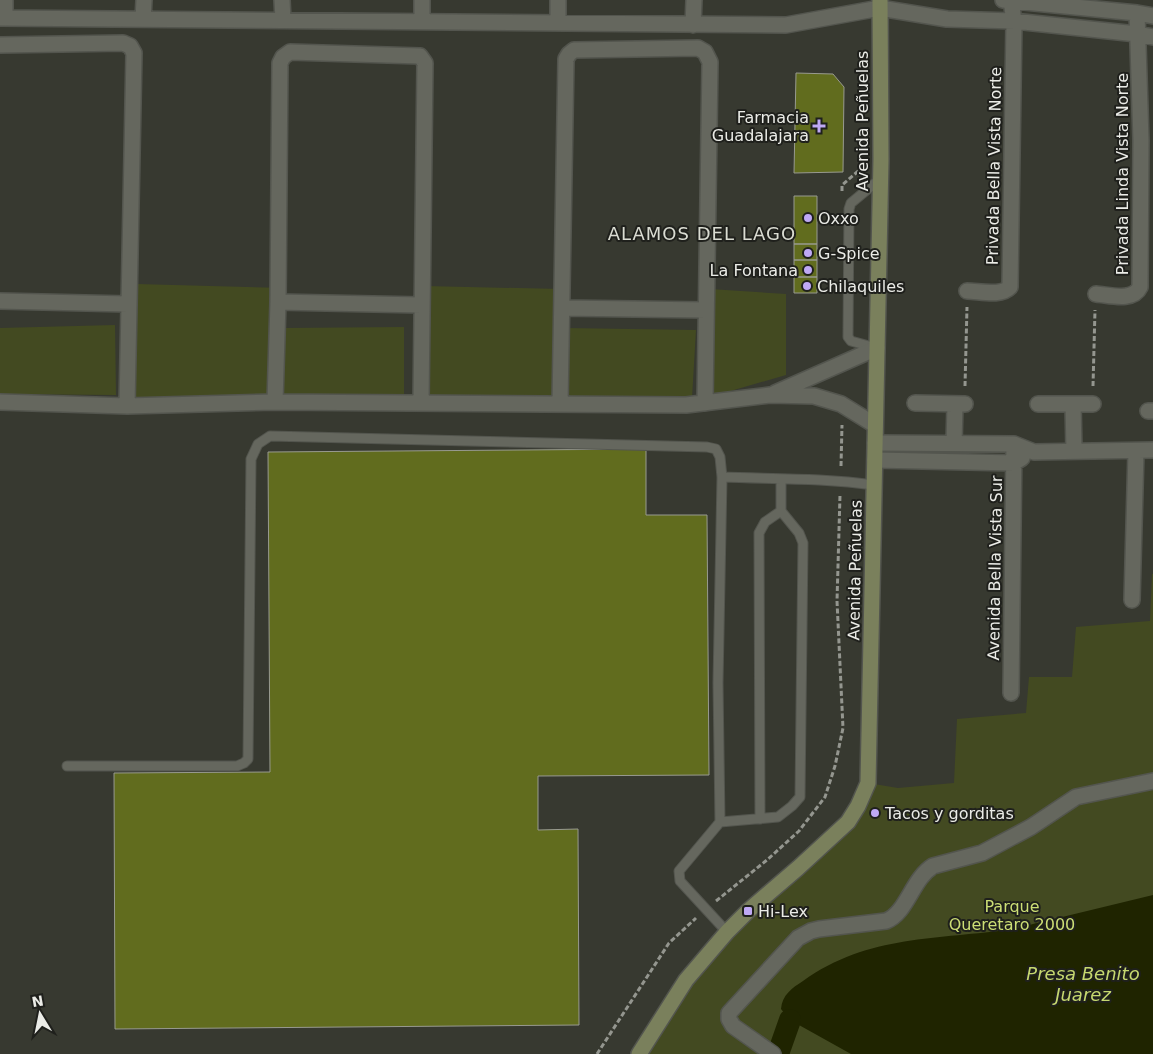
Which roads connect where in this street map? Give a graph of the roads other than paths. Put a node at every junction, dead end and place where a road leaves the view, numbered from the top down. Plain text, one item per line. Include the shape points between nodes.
1 (5, 0) edge
2 (144, 0) edge
3 (282, 0) edge
4 (422, 0) edge
5 (558, 0) edge
6 (694, 0) edge
7 (1006, 0) edge
8 (1032, 1) edge
9 (880, 4) edge
10 (1137, 12) junction
11 (1153, 16) edge
12 (3, 18) edge
13 (143, 19) junction
14 (283, 20) junction
15 (422, 22) junction
16 (1020, 22) junction
17 (558, 23) junction
18 (693, 25) junction
19 (1138, 34) junction
20 (1153, 37) edge
21 (0, 44) edge
22 (1147, 143) edge
23 (880, 179) junction
24 (967, 291) road end
25 (1096, 294) road end
26 (0, 301) edge
27 (278, 302) junction
28 (128, 304) junction
29 (421, 305) junction
30 (562, 308) junction
31 (706, 310) junction
32 (877, 348) junction
33 (770, 395) junction
34 (0, 402) edge
35 (275, 402) junction
36 (421, 403) junction
37 (705, 403) junction
38 (915, 403) dead end
39 (560, 404) junction
40 (1038, 404) dead end
41 (1073, 404) junction
42 (1093, 404) road end
43 (127, 406) junction
44 (875, 425) junction
45 (875, 443) junction
46 (954, 444) junction
47 (1014, 444) junction
48 (1136, 450) junction
49 (1153, 450) edge
50 (1074, 451) junction
51 (1034, 452) junction
52 (875, 460) junction
53 (1014, 463) junction
54 (722, 477) junction
55 (781, 480) junction
56 (874, 485) junction
57 (781, 511) junction
58 (1132, 600) dead end
59 (1011, 693) dead end
60 (67, 766) dead end
61 (1153, 781) edge
62 (760, 819) junction
63 (720, 822) junction
64 (727, 932) junction
65 (639, 1054) edge
66 (773, 1054) edge

1 - 12 street
2 - 13 street
3 - 14 street
4 - 15 street
5 - 17 street
6 - 18 street
7 - 8 street
7 - 16 street, Privada Bella Vista Norte
8 - 10 street
8 - 16 street
9 - 16 street via 947,19
9 - 18 street via 786,26
9 - 23 street, Avenida Peñuelas
10 - 11 street
10 - 19 street, Privada Linda Vista Norte
12 - 13 street
13 - 14 street
14 - 15 street
15 - 17 street
16 - 19 street
16 - 24 street, Privada Bella Vista Norte via 1010,287 1001,293
17 - 18 street
19 - 20 street
19 - 22 street, Privada Linda Vista Norte
21 - 28 street via 123,43 134,53
22 - 25 street, Privada Linda Vista Norte via 1138,293 1132,296
23 - 32 street, Avenida Peñuelas
23 - 32 lane via 851,203 849,210 848,337
26 - 28 street
27 - 29 street
27 - 29 street via 280,63 290,52 420,56 425,63
27 - 35 street
28 - 43 street
29 - 36 street
30 - 31 street
30 - 31 street via 566,59 574,50 698,48 705,52 710,62
30 - 39 street
31 - 37 street
32 - 33 street
32 - 44 street, Avenida Peñuelas
33 - 37 street
33 - 44 street via 814,396 841,404
34 - 43 street
35 - 36 street
35 - 43 street
36 - 39 street
37 - 39 street
38 - 46 street via 960,404
40 - 41 street
41 - 42 street
41 - 50 street
44 - 45 street, Avenida Peñuelas
45 - 46 street
45 - 52 street, Avenida Peñuelas
46 - 47 street
47 - 51 street
47 - 53 street, Avenida Bella Vista Sur
48 - 49 street
48 - 50 street
48 - 58 street
50 - 51 street
51 - 53 street
52 - 53 street
52 - 56 street, Avenida Peñuelas
53 - 59 street, Avenida Bella Vista Sur
54 - 55 lane
54 - 60 lane via 720,457 716,449 707,446 270,436 258,444 251,459 248,759 237,766
54 - 63 lane via 718,683
55 - 56 lane via 841,480
55 - 57 lane
56 - 64 street, Avenida Peñuelas via 868,783 848,822
57 - 62 lane via 765,522 759,533
57 - 62 lane via 804,543 800,797 778,817
61 - 66 street via 1076,797 1031,827 982,853 933,866 916,883 895,916 886,921 819,929 798,938 729,1013 733,1026
62 - 63 lane
63 - 64 lane via 679,871 680,880
64 - 65 street, Avenida Peñuelas via 686,980

